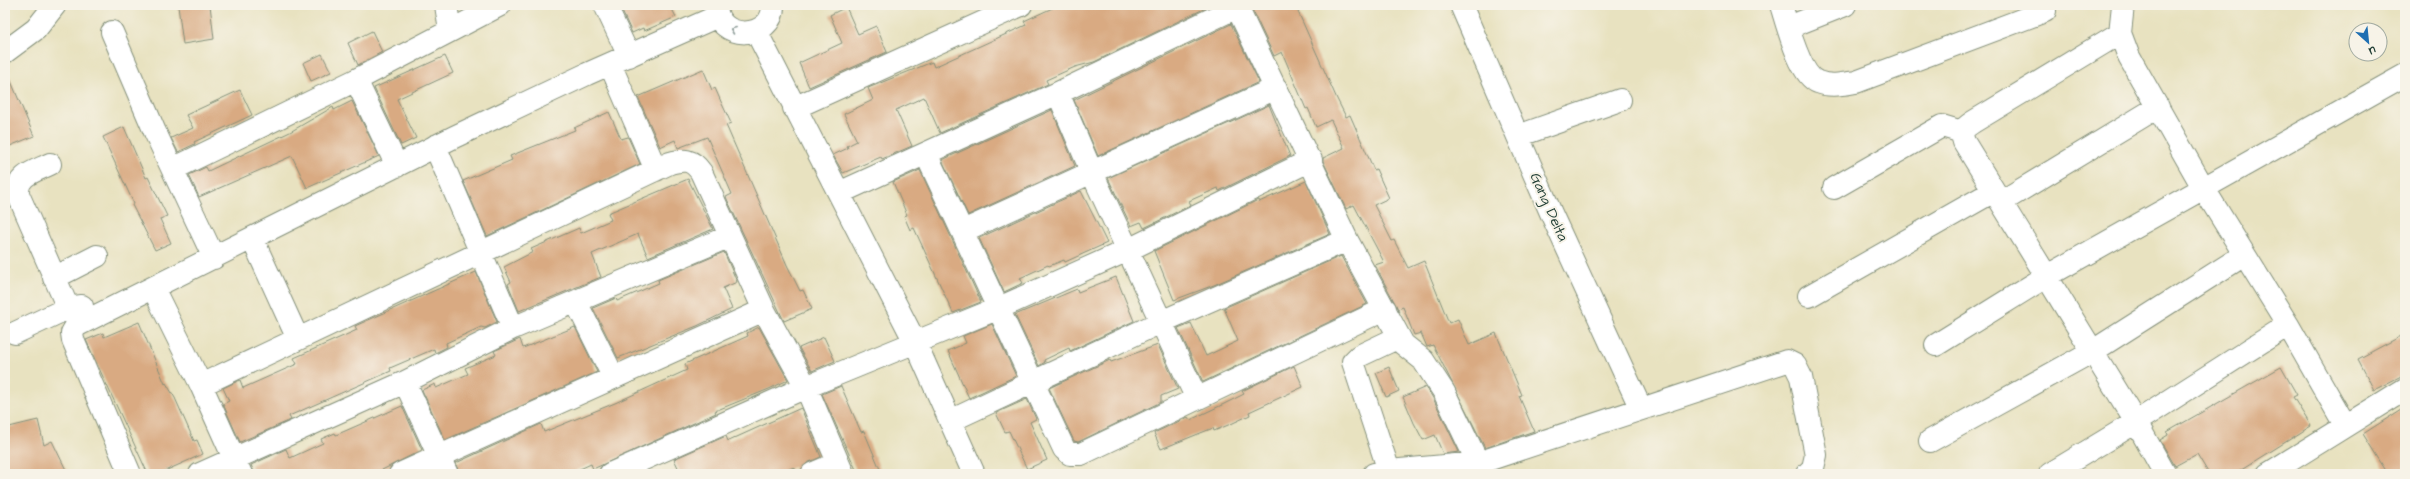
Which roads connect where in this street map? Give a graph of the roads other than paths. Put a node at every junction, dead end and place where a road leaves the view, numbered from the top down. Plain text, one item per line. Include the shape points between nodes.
1 (55, 5) edge
2 (446, 5) edge
3 (500, 5) edge
4 (605, 5) edge
5 (773, 5) edge
6 (1020, 5) edge
7 (1461, 5) edge
8 (1781, 5) edge
9 (1844, 5) edge
10 (2123, 5) edge
11 (1236, 6) edge
12 (717, 10) edge
13 (2045, 11) dead end
14 (1788, 27) junction
15 (450, 31) junction
16 (756, 31) junction
17 (112, 32) dead end
18 (2120, 33) junction
19 (5, 52) edge
20 (620, 60) junction
21 (2405, 75) edge
22 (356, 80) junction
23 (1276, 88) junction
24 (1058, 93) junction
25 (1620, 100) dead end
26 (2158, 107) junction
27 (794, 108) junction
28 (1962, 132) junction
29 (1518, 136) junction
30 (435, 146) junction
31 (926, 154) junction
32 (1311, 160) junction
33 (50, 164) dead end
34 (397, 166) junction
35 (173, 169) junction
36 (656, 170) junction
37 (1092, 172) junction
38 (1834, 188) dead end
39 (2204, 189) junction
40 (839, 194) junction
41 (1998, 196) junction
42 (963, 231) junction
43 (730, 236) junction
44 (252, 238) junction
45 (1347, 240) junction
46 (1128, 250) junction
47 (481, 252) junction
48 (2244, 255) junction
49 (97, 256) dead end
50 (214, 258) junction
51 (2047, 276) junction
52 (54, 278) junction
53 (153, 288) junction
54 (1809, 296) dead end
55 (576, 302) junction
56 (68, 308) junction
57 (999, 308) junction
58 (1385, 309) junction
59 (764, 310) junction
60 (93, 318) junction
61 (1161, 322) junction
62 (2288, 325) junction
63 (513, 328) junction
64 (15, 333) dead end
65 (1399, 337) junction
66 (298, 339) junction
67 (915, 342) junction
68 (1936, 345) dead end
69 (2093, 351) junction
70 (613, 376) junction
71 (405, 382) junction
72 (1033, 383) junction
73 (201, 385) junction
74 (806, 387) junction
75 (2405, 389) edge
76 (1197, 399) junction
77 (1641, 409) junction
78 (950, 421) junction
79 (2136, 422) junction
80 (2345, 425) junction
81 (1930, 441) dead end
82 (443, 465) edge
83 (238, 467) edge
84 (840, 468) edge
85 (1479, 468) edge
86 (1382, 472) edge
87 (130, 474) edge
88 (200, 474) edge
89 (400, 474) edge
90 (610, 474) edge
91 (812, 474) edge
92 (974, 474) edge
93 (1807, 474) edge
94 (2050, 474) edge
95 (2165, 474) edge
96 (2268, 474) edge

1 - 19 street via 36,29
2 - 15 street
3 - 15 street
4 - 20 street
5 - 16 street via 770,18
6 - 27 street
7 - 29 street, Gang Delta
8 - 14 street
9 - 14 street
10 - 18 street
11 - 23 street
11 - 24 street
16 -> 12 street via 748,33 726,28
12 - 20 street
13 - 14 street via 1856,82 1829,85 1811,78 1803,68
15 - 22 street
16 - 27 street
17 - 35 street
18 - 26 street via 2129,57
18 - 28 street via 1973,122
20 - 30 street
20 - 36 street
21 - 39 street
22 - 34 street
22 - 35 street
23 - 32 street
23 - 37 street
24 - 31 street
24 - 37 street
25 - 29 street
26 - 39 street
26 - 41 street
27 - 40 street
28 - 38 street via 1942,126
28 - 41 street via 1964,142
29 - 77 street, Gang Delta
30 - 34 street
30 - 47 street
31 - 40 street
31 - 42 street
32 - 45 street
32 - 46 street
33 - 52 street via 21,178 17,189
34 - 44 street
35 - 50 street
36 - 43 street via 683,160 694,164 701,172
36 - 47 street
37 - 42 street
37 - 46 street
39 - 48 street
39 - 51 street
40 - 67 street
41 - 51 street
41 - 54 street
42 - 57 street
43 - 55 street
43 - 59 street
44 - 50 street
44 - 66 street
45 - 58 street
45 - 61 street
46 - 57 street
46 - 61 street
47 - 63 street
47 - 66 street
48 - 62 street
48 - 69 street
49 - 52 street
50 - 53 street
51 - 68 street
51 - 69 street
52 - 56 street
53 - 60 street
53 - 73 street
55 - 63 street
55 - 70 street
56 - 60 street via 84,306
56 - 64 street
57 - 67 street
57 - 72 street
58 - 65 street
58 - 76 street
59 - 70 street
59 - 74 street
60 - 87 street via 75,328 73,340
61 - 72 street
61 - 76 street
62 - 79 street
62 - 80 street
63 - 71 street
65 - 85 street via 1430,369 1444,392
65 - 86 street via 1359,356 1353,362
66 - 73 street
67 - 74 street
67 - 78 street
69 - 79 street
69 - 81 street
70 - 82 street
71 - 82 street
71 - 83 street
72 - 76 street via 1064,449 1074,455
72 - 78 street
73 - 83 street
74 - 84 street
74 - 90 street
75 - 80 street
77 - 85 street
77 - 93 street via 1790,362 1798,370 1803,385 1816,455 1813,468
78 - 92 street
79 - 94 street
79 - 95 street
80 - 96 street
82 - 89 street
83 - 88 street
84 - 91 street
85 - 86 street

